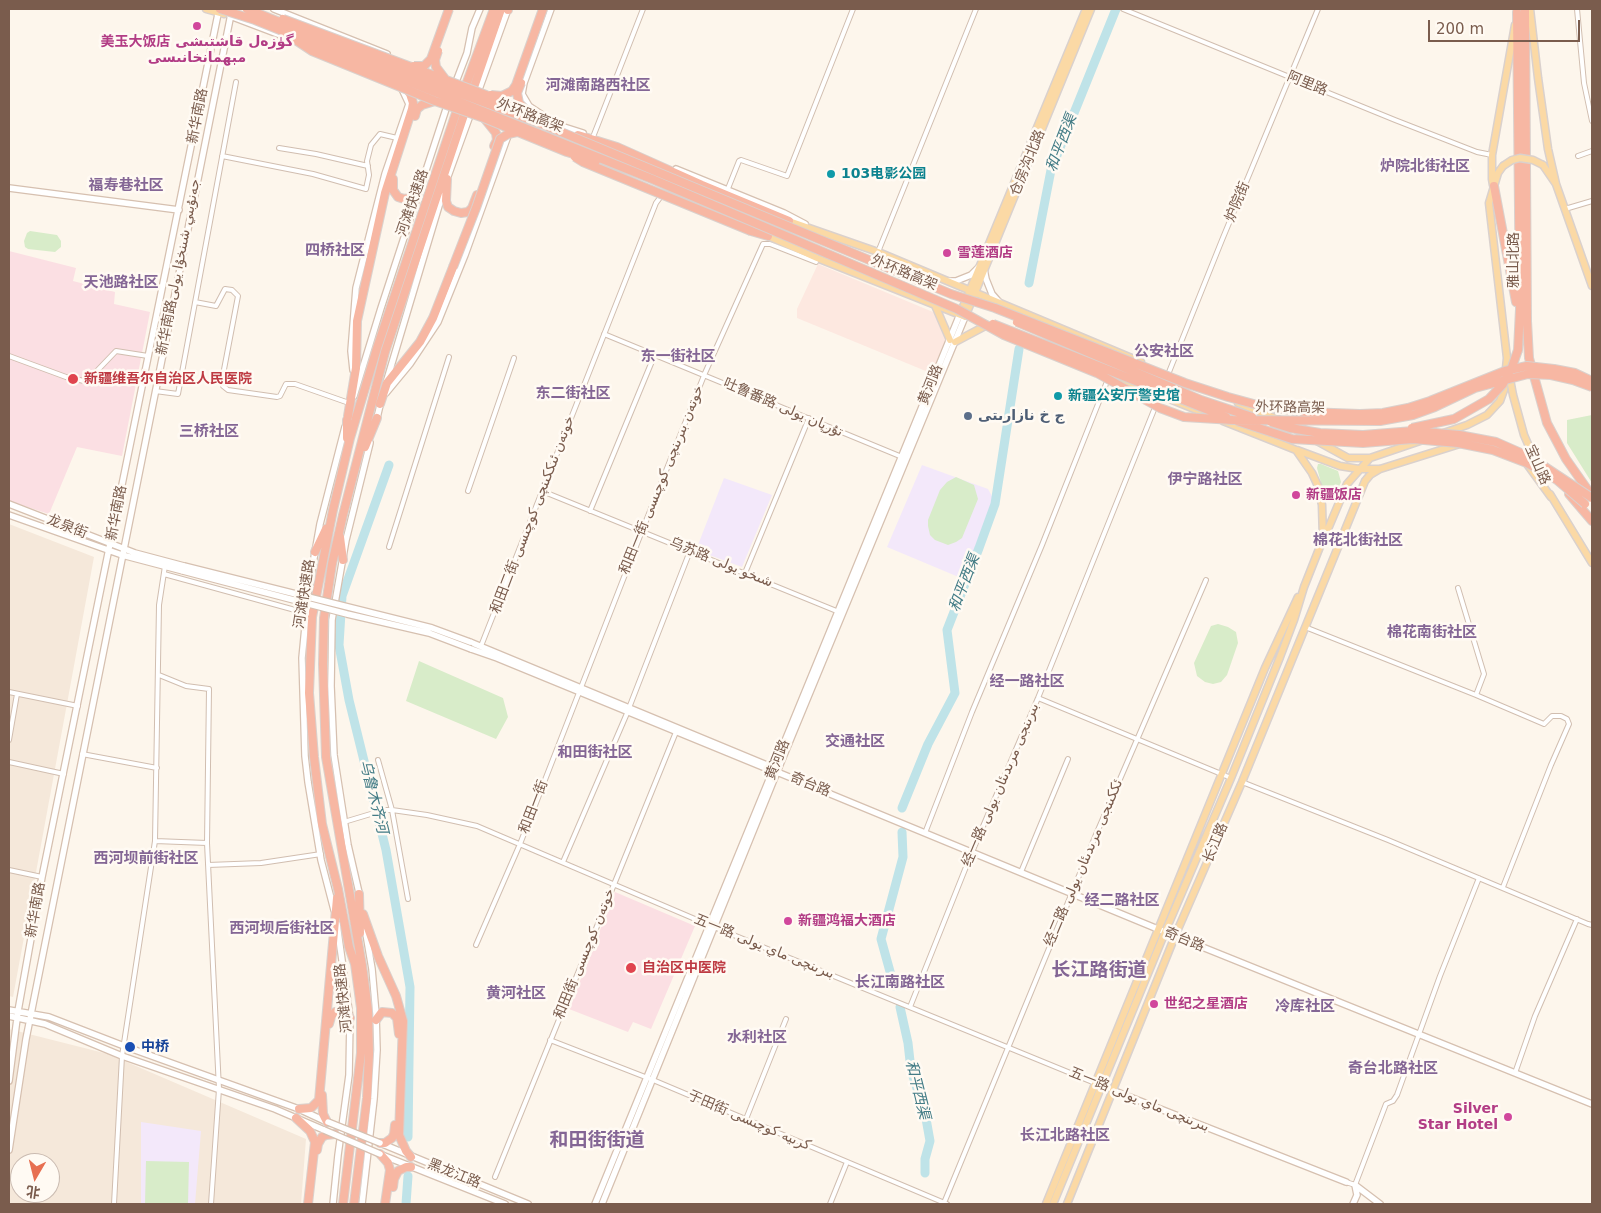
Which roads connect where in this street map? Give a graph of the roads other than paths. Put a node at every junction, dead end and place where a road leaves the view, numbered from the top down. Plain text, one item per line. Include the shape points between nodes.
1 (206, 9) edge
2 (247, 9) edge
3 (274, 9) edge
4 (449, 9) edge
5 (453, 9) edge
6 (480, 9) edge
7 (488, 9) edge
8 (494, 9) edge
9 (507, 9) edge
10 (543, 9) edge
11 (549, 9) edge
12 (643, 9) edge
13 (853, 9) edge
14 (976, 9) edge
15 (1086, 9) edge
16 (1091, 9) edge
17 (1123, 9) edge
18 (1318, 9) edge
19 (1526, 9) edge
20 (1530, 9) edge
21 (1577, 9) edge
22 (220, 10) edge
23 (1517, 10) edge
24 (231, 12) edge
25 (263, 15) junction
26 (486, 28) junction
27 (282, 31) junction
28 (408, 66) junction
29 (458, 77) junction
30 (1290, 77) junction
31 (393, 78) junction
32 (447, 80) junction
33 (236, 82) dead end
34 (481, 84) junction
35 (406, 89) junction
36 (486, 95) junction
37 (435, 101) junction
38 (1590, 104) edge
39 (445, 111) junction
40 (527, 112) junction
41 (470, 114) junction
42 (484, 118) junction
43 (1592, 121) edge
44 (554, 122) junction
45 (515, 130) junction
46 (578, 135) junction
47 (593, 137) junction
48 (398, 138) junction
49 (279, 148) dead end
50 (560, 149) junction
51 (1592, 151) edge
52 (1492, 155) junction
53 (222, 156) junction
54 (1578, 156) dead end
55 (368, 166) junction
56 (447, 179) junction
57 (652, 179) junction
58 (679, 181) junction
59 (1556, 184) junction
60 (1494, 186) junction
61 (9, 188) edge
62 (664, 191) junction
63 (727, 191) junction
64 (418, 193) junction
65 (1592, 201) edge
66 (1565, 209) junction
67 (179, 210) junction
68 (789, 221) joint
69 (814, 229) junction
70 (768, 236) junction
71 (878, 252) junction
72 (816, 262) dead end
73 (982, 268) junction
74 (946, 281) junction
75 (1592, 286) edge
76 (972, 292) junction
77 (951, 294) junction
78 (195, 302) junction
79 (998, 302) junction
80 (934, 303) junction
81 (960, 313) junction
82 (1519, 322) junction
83 (987, 325) junction
84 (604, 334) junction
85 (952, 341) junction
86 (655, 354) junction
87 (9, 356) edge
88 (148, 356) junction
89 (449, 357) dead end
90 (514, 358) dead end
91 (1507, 358) junction
92 (1168, 374) junction
93 (704, 375) junction
94 (1110, 375) junction
95 (1592, 381) edge
96 (354, 383) junction
97 (1592, 387) edge
98 (154, 391) junction
99 (1160, 396) junction
100 (381, 402) junction
101 (350, 403) junction
102 (348, 418) junction
103 (377, 418) junction
104 (809, 418) junction
105 (1363, 435) junction
106 (1296, 450) junction
107 (347, 451) junction
108 (904, 458) junction
109 (1348, 458) junction
110 (1370, 458) junction
111 (1359, 469) junction
112 (1380, 469) junction
113 (355, 470) junction
114 (1363, 484) junction
115 (468, 491) dead end
116 (542, 491) junction
117 (1552, 497) junction
118 (1592, 497) edge
119 (9, 504) edge
120 (1583, 506) junction
121 (590, 511) junction
122 (1592, 512) edge
123 (9, 515) edge
124 (331, 518) junction
125 (1592, 521) edge
126 (339, 529) junction
127 (642, 531) junction
128 (1323, 539) junction
129 (389, 546) dead end
130 (110, 547) junction
131 (690, 551) junction
132 (122, 552) junction
133 (315, 552) junction
134 (342, 560) junction
135 (1592, 563) edge
136 (165, 566) junction
137 (183, 569) junction
138 (745, 573) junction
139 (164, 574) junction
140 (1206, 580) dead end
141 (1304, 587) junction
142 (1458, 588) dead end
143 (841, 612) junction
144 (306, 613) junction
145 (1304, 626) junction
146 (470, 645) junction
147 (481, 646) junction
148 (159, 674) junction
149 (580, 689) junction
150 (9, 692) edge
151 (17, 694) junction
152 (1476, 695) junction
153 (1038, 698) junction
154 (78, 706) junction
155 (628, 710) junction
156 (676, 732) junction
157 (1136, 739) junction
158 (9, 740) edge
159 (82, 754) junction
160 (1068, 759) dead end
161 (378, 760) dead end
162 (9, 762) edge
163 (156, 768) junction
164 (775, 771) junction
165 (64, 774) junction
166 (1222, 774) junction
167 (1231, 778) junction
168 (1242, 782) junction
169 (392, 810) junction
170 (344, 822) junction
171 (924, 833) junction
172 (155, 841) junction
173 (207, 843) junction
174 (520, 844) junction
175 (972, 852) junction
176 (321, 854) junction
177 (563, 862) junction
178 (208, 866) junction
179 (9, 870) edge
180 (1021, 872) junction
181 (42, 877) junction
182 (1479, 878) junction
183 (614, 884) junction
184 (1503, 888) junction
185 (338, 889) junction
186 (1071, 893) junction
187 (359, 894) junction
188 (408, 898) dead end
189 (336, 914) junction
190 (363, 914) junction
191 (1577, 919) junction
192 (1592, 925) edge
193 (712, 926) junction
194 (1162, 931) junction
195 (1175, 936) junction
196 (476, 945) dead end
197 (361, 958) junction
198 (910, 1007) junction
199 (9, 1010) edge
200 (18, 1014) junction
201 (9, 1016) edge
202 (31, 1017) junction
203 (350, 1018) junction
204 (786, 1019) dead end
205 (376, 1020) junction
206 (1419, 1035) junction
207 (550, 1040) junction
208 (124, 1046) junction
209 (1008, 1048) junction
210 (122, 1056) junction
211 (1514, 1073) junction
212 (646, 1078) junction
213 (218, 1079) junction
214 (653, 1080) junction
215 (9, 1081) edge
216 (1095, 1083) junction
217 (1102, 1086) junction
218 (218, 1089) junction
219 (1112, 1090) junction
220 (1592, 1104) edge
221 (300, 1110) junction
222 (296, 1118) junction
223 (746, 1120) junction
224 (327, 1125) junction
225 (335, 1134) junction
226 (380, 1144) junction
227 (9, 1150) edge
228 (380, 1154) junction
229 (411, 1157) junction
230 (847, 1162) junction
231 (411, 1167) junction
232 (495, 1177) dead end
233 (1346, 1182) joint
234 (1355, 1185) junction
235 (598, 1203) edge
236 (114, 1204) edge
237 (211, 1204) edge
238 (309, 1204) edge
239 (333, 1204) edge
240 (343, 1204) edge
241 (354, 1204) edge
242 (362, 1204) edge
243 (385, 1204) edge
244 (390, 1204) edge
245 (505, 1204) edge
246 (528, 1204) edge
247 (830, 1204) edge
248 (945, 1204) edge
249 (1046, 1204) edge
250 (1053, 1204) edge
251 (1067, 1204) edge
252 (1353, 1204) edge
253 (1380, 1204) edge

1 - 22 main road
2 - 25 highway, 外环路高架, bridge
3 - 29 street via 442,76
4 - 28 highway, bridge via 428,64
5 - 32 highway, bridge via 435,60 436,67
6 - 29 street
7 - 26 highway
8 - 26 highway, 河滩快速路
9 - 34 street
9 - 113 highway, 河滩快速路 via 385,352
10 - 36 highway, bridge via 516,85 502,96
11 - 40 highway, bridge via 517,93 519,103
11 - 44 street via 522,94 529,106
12 - 47 street
13 - 63 street via 787,176 741,160
14 - 71 street
15 - 73 main road, 仓房沟北路
16 - 73 main road, 仓房沟北路
17 - 30 street, 阿里路
18 - 30 street, 炉院街
19 - 118 highway, 雅山北路 via 1529,358 1547,423
20 - 59 main road via 1546,140
21 - 38 street via 1584,83
22 - 24 main road
22 - 27 highway, 外环路高架, bridge
22 - 67 street, 新华南路
23 - 52 main road
23 - 82 highway
24 - 31 street
24 - 98 street, 新华南路جەنۇبىي شىنخۇا يولى
25 - 28 highway, bridge via 287,20
25 - 58 highway, 外环路高架, bridge
26 - 107 highway, 河滩快速路 via 377,348
27 - 35 highway, bridge via 312,51
27 - 57 highway, 外环路高架, bridge
28 - 32 highway, bridge
29 - 39 street
30 - 52 street, 阿里路 via 1477,152
30 - 92 street, 炉院街
31 - 39 street via 433,93
31 - 48 street via 404,90 409,104
32 - 36 highway, bridge
33 - 53 street
34 - 41 street
34 - 44 street via 487,93
35 - 37 highway, bridge
35 - 96 highway via 413,103 412,109 385,193 357,321
36 - 40 highway, bridge
37 - 42 highway, bridge
37 - 64 highway via 417,109 392,185 392,190 404,199
38 - 43 street
39 - 64 street
40 - 46 highway, bridge
41 - 45 street via 477,113
41 - 56 street
42 - 45 highway, bridge
42 - 56 highway, bridge via 496,133 497,140 468,212 461,213 448,207
44 - 47 street
45 - 50 highway, bridge
45 - 62 street
45 - 100 street via 504,144 438,322
45 - 100 highway, bridge via 500,139 433,318 420,342 387,383
46 - 58 highway, bridge
46 - 68 highway via 617,147
47 - 63 street
48 - 55 street via 380,134 371,145
48 - 96 street via 385,174 356,288 351,351
49 - 55 street
50 - 57 highway, bridge
50 - 70 highway, bridge via 583,162
51 - 54 street
52 - 60 main road
53 - 55 street via 313,174 366,189
53 - 78 street
56 - 100 street
57 - 81 highway, 外环路高架, bridge
58 - 77 highway, 外环路高架, bridge
59 - 60 main road, bridge via 1543,165 1520,158 1503,166
59 - 66 main road
60 - 82 highway
60 - 91 main road via 1489,212
61 - 67 street
62 - 70 street
62 - 84 street, 和田二街 خوتەن ئىككىنچى كوچىسى via 656,203
63 - 69 street via 784,213
64 - 102 street
65 - 66 street
66 - 75 main road
67 - 88 street, 新华南路
68 - 69 main road
69 - 71 main road
70 - 80 main road
71 - 74 main road
72 - 93 street, 和田一街 خوتەن بىرىنچى كوچىسى via 763,244
73 - 74 street via 956,281
73 - 76 main road, 仓房沟北路
73 - 79 street
74 - 76 main road
76 - 79 main road
76 - 81 main road, 仓房沟北路
77 - 95 highway, 外环路高架, bridge via 995,308 1185,383 1261,406 1307,412 1382,413 1430,401 1505,371 1527,366 1575,373
77 - 105 highway, bridge via 1217,405 1290,428
78 - 98 street via 178,394
78 - 101 street via 216,306 225,289 238,296 222,380 222,386 228,390 278,397 286,384 295,384
79 - 92 main road
80 - 81 main road
80 - 85 main road
81 - 83 main road
81 - 85 street, 黄河路
81 - 97 highway, 外环路高架, bridge via 1004,335 1097,373 1160,408 1184,417 1380,421 1414,415 1475,388 1528,374 1551,375
81 - 120 highway, bridge via 1234,420 1292,439 1363,443 1413,439 1493,450 1527,463 1557,480
82 - 105 highway, bridge via 1518,350 1512,367 1489,399 1454,419
83 - 85 main road
83 - 94 main road
84 - 86 street, 吐鲁番路 تۇرپان يولى
84 - 116 street, 和田二街 خوتەن ئىككىنچى كوچىسى
85 - 108 street, 黄河路
86 - 93 street, 吐鲁番路 تۇرپان يولى
86 - 121 street
87 - 88 street via 84,381 116,351
88 - 130 street, 新华南路
89 - 129 street
90 - 115 street
91 - 110 main road via 1504,390 1500,401 1487,415
91 - 117 main road, 宝山路 via 1524,436
92 - 99 street, 炉院街
92 - 109 main road via 1276,418
93 - 104 street, 吐鲁番路 تۇرپان يولى
93 - 127 street, 和田一街 خوتەن بىرىنچى كوچىسى
94 - 99 main road
94 - 171 street
96 - 101 highway
98 - 132 street, 新华南路جەنۇبىي شىنخۇا يولى
99 - 106 main road
99 - 153 street, 经一路 بىرىنجى مرىدىئان يولى
100 - 103 street
101 - 102 highway
102 - 107 highway
102 - 133 street
103 - 113 highway
103 - 134 street
104 - 108 street, 吐鲁番路 تۇرپان يولى
104 - 138 street
105 - 118 highway, bridge via 1413,431 1496,442 1530,457
106 - 111 main road via 1340,466
106 - 128 main road, 长江路 via 1318,486
107 - 124 highway, 河滩快速路
108 - 143 street, 黄河路
109 - 110 main road
109 - 111 main road
110 - 111 main road
111 - 112 main road
111 - 114 main road
111 - 128 main road via 1347,484
112 - 114 main road
112 - 117 main road via 1479,439 1501,444 1518,453
113 - 126 highway, 河滩快速路
114 - 145 main road, 长江路
116 - 121 street, 乌苏路 شىخو يولى
116 - 147 street, 和田二街 خوتەن ئىككىنچى كوچىسى
117 - 135 main road, 宝山路
119 - 130 street, 龙泉街
120 - 122 highway
120 - 125 highway
121 - 127 street, 乌苏路 شىخو يولى
123 - 130 street, 龙泉街
124 - 133 highway
124 - 185 highway, 河滩快速路 via 312,617 309,693 322,824
126 - 134 highway
126 - 197 highway, 河滩快速路 via 324,618 325,740 335,816
127 - 131 street, 乌苏路 شىخو يولى
127 - 149 street, 和田一街 خوتەن بىرىنچى كوچىسى
128 - 141 main road, 长江路
130 - 132 street, 龙泉街
130 - 154 street, 新华南路
131 - 138 street, 乌苏路 شىخو يولى
131 - 155 street
132 - 136 street, 龙泉街
132 - 137 street, 龙泉街
132 - 159 street, 新华南路
133 - 144 street
134 - 170 street via 332,620 331,686 334,755
136 - 137 street, 龙泉街
136 - 139 street
137 - 146 street, bridge via 432,628
138 - 143 street, 乌苏路 شىخو يولى
139 - 144 street
139 - 148 street
140 - 157 street, 经二路 ئككىنجى مرىدىئان يولى
141 - 166 main road via 1265,668
141 - 167 main road, 长江路 via 1287,639
142 - 152 street via 1484,674
143 - 164 street, 黄河路
144 - 176 street via 302,658 305,756
145 - 152 street
145 - 168 main road, 长江路
146 - 147 street, 奇台路
146 - 149 street, 奇台路
147 - 149 street, 奇台路
148 - 163 street
148 - 173 street via 186,686 209,689
149 - 155 street, 奇台路
149 - 174 street, 和田一街
150 - 151 street
151 - 154 street
151 - 158 street
152 - 184 street via 1544,724 1552,716 1567,719 1570,724
153 - 157 street
153 - 175 street, 经一路 بىرىنجى مرىدىئان يولى
154 - 165 street, 新华南路
155 - 156 street, 奇台路
155 - 164 street, 奇台路
155 - 177 street
156 - 164 street, 奇台路
156 - 183 street, 和田街 خوتەن كوچىسى
157 - 166 street
157 - 186 street, 经二路 ئككىنجى مرىدىئان يولى
159 - 163 street
159 - 202 street, 新华南路
160 - 180 street
161 - 169 street
162 - 165 street
163 - 172 street
164 - 171 street, 奇台路
164 - 193 street, 黄河路
165 - 181 street, 新华南路
166 - 167 street
166 - 194 main road
167 - 194 main road, 长江路
168 - 182 street
168 - 195 main road, 长江路
169 - 170 street, 五一路 بىرىنچى ماي يولى
169 - 174 street, 五一路 بىرىنچى ماي يولى via 477,826
169 - 188 street
170 - 187 street
171 - 175 street, 奇台路
172 - 173 street
172 - 208 street
173 - 178 street
174 - 177 street, 五一路 بىرىنچى ماي يولى
174 - 196 street, 和田一街
175 - 180 street, 奇台路
175 - 198 street, 经一路 بىرىنجى مرىدىئان يولى
176 - 178 street
176 - 189 street
177 - 183 street, 五一路 بىرىنچى ماي يولى
178 - 213 street
179 - 181 street
180 - 186 street, 奇台路
181 - 200 street, 新华南路
182 - 184 street
182 - 206 street
183 - 193 street, 五一路 بىرىنچى ماي يولى
183 - 207 street, 和田街 خوتەن كوچىسى
184 - 191 street
185 - 189 highway
185 - 240 highway, 河滩快速路 via 361,1008 361,1053
186 - 194 street, 奇台路
186 - 209 street, 经二路 ئككىنجى مرىدىئان يولى
187 - 190 street
187 - 197 highway
189 - 203 street
189 - 221 highway via 318,1100 311,1108
190 - 205 street
190 - 229 highway via 403,1021 399,1135
191 - 192 street
191 - 211 street
193 - 198 street, 五一路 بىرىنچى ماي يولى
193 - 212 street, 黄河路
193 - 214 street, 黄河路
194 - 195 street, 奇台路
194 - 216 main road
194 - 217 main road, 长江路
195 - 206 street, 奇台路
195 - 219 main road, 长江路
197 - 241 highway, 河滩快速路 via 368,1010 369,1054
198 - 209 street, 五一路 بىرىنچى ماي يولى
199 - 200 street
200 - 201 street
200 - 202 street
200 - 215 street, 新华南路
202 - 208 street via 49,1017
202 - 210 street
202 - 227 street, 新华南路
203 - 224 highway via 339,1012 329,1020 322,1104
203 - 239 street via 349,1075
204 - 223 street
205 - 226 highway via 382,1012 392,1013 397,1018 399,1033 394,1134 389,1141
205 - 242 street via 374,1099
206 - 211 street, 奇台路
206 - 234 street via 1395,1103 1386,1104
207 - 212 street, 于田街 كرىيە كوچىسى
207 - 232 street, 和田街 خوتەن كوچىسى
208 - 210 street
208 - 213 street
209 - 216 street, 五一路 بىرىنچى ماي يولى
209 - 248 street, 经二路 ئككىنجى مرىدىئان يولى
210 - 218 street
210 - 236 street
211 - 220 street, 奇台路
212 - 214 street, 于田街 كرىيە كوچىسى
212 - 235 street, 黄河路
213 - 218 street
213 - 221 street
214 - 223 street, 于田街 كرىيە كوچىسى
214 - 235 street, 黄河路
216 - 217 street, 五一路 بىرىنچى ماي يولى
216 - 249 main road
217 - 219 street, 五一路 بىرىنچى ماي يولى
217 - 250 main road, 长江路
218 - 222 street
218 - 237 street
219 - 233 street, 五一路 بىرىنچى ماي يولى
219 - 251 main road, 长江路
221 - 224 street
222 - 224 street
222 - 238 highway via 310,1131 315,1142
223 - 230 street, 于田街 كرىيە كوچىسى
224 - 225 street, 黑龙江路, bridge
224 - 226 street, 黑龙江路, bridge
225 - 228 street, 黑龙江路, bridge
225 - 238 highway via 322,1137 318,1144
226 - 229 street, 黑龙江路
228 - 231 street, 黑龙江路
228 - 243 highway via 390,1170
229 - 246 street, 黑龙江路
230 - 247 street
230 - 248 street, 于田街 كرىيە كوچىسى
231 - 244 highway via 402,1168 396,1174
231 - 245 street, 黑龙江路
233 - 234 street
234 - 252 street via 1357,1194
234 - 253 street

